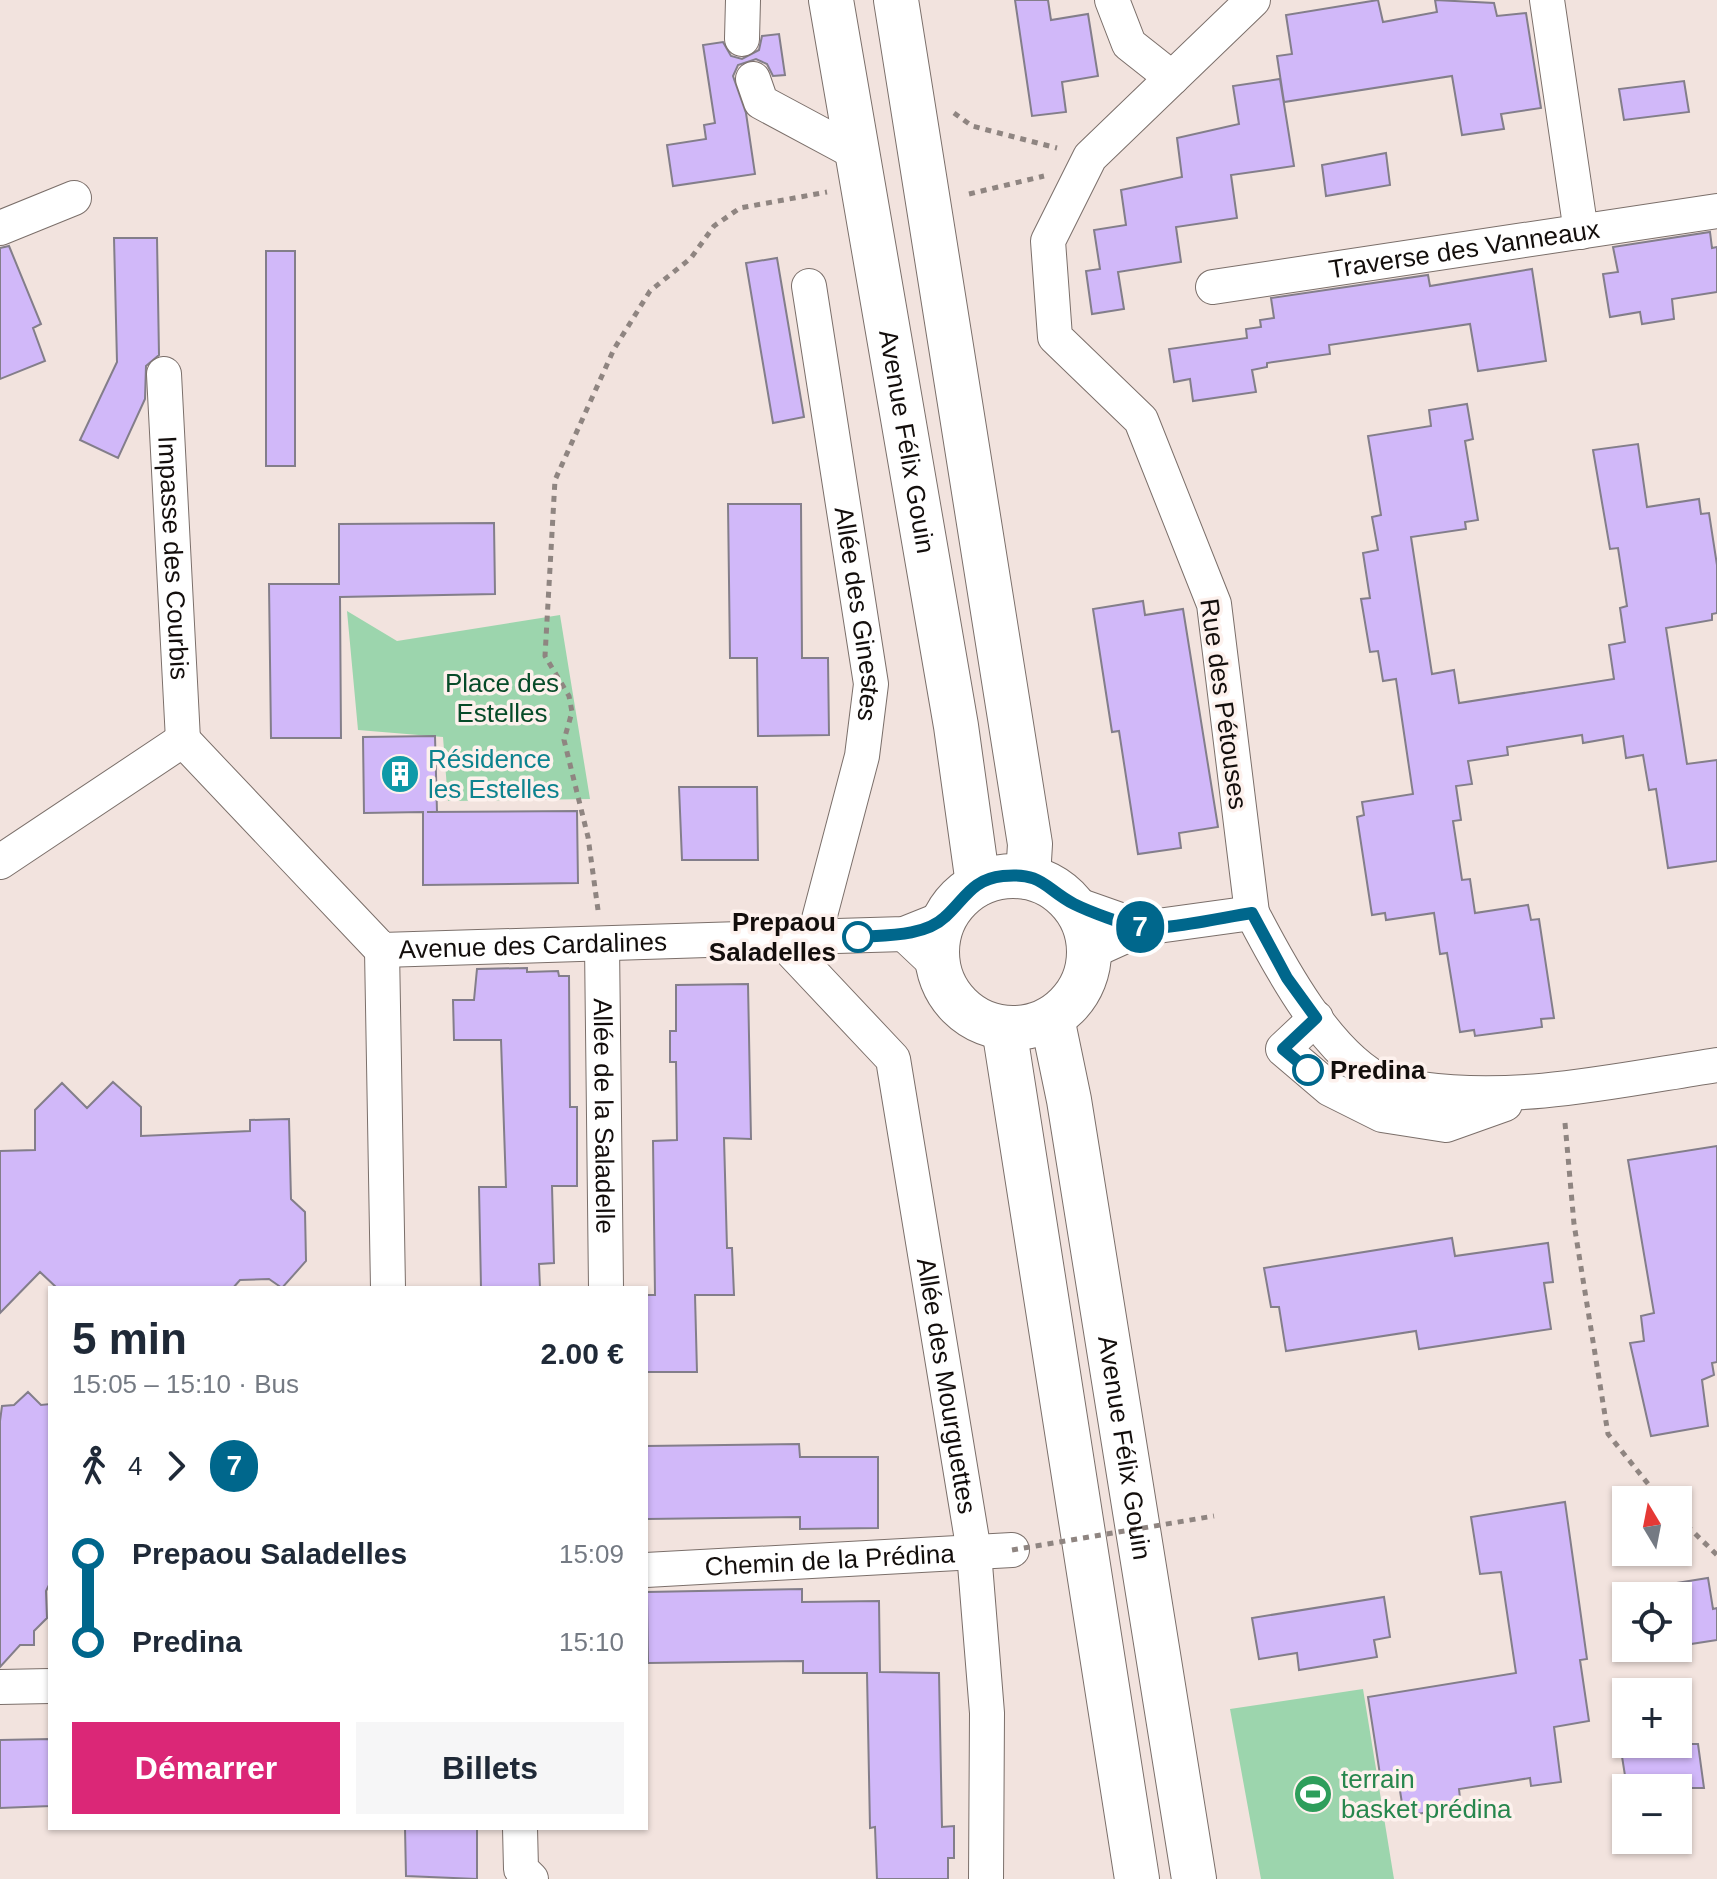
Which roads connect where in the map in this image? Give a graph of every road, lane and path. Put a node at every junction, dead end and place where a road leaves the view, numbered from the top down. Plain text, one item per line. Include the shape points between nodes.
1 (743, 0) edge
2 (831, 0) edge
3 (896, 0) edge
4 (1112, 0) edge
5 (1253, 0) edge
6 (1547, 0) edge
7 (742, 39) dead end
8 (1172, 78) junction
9 (753, 79) dead end
10 (947, 108) dead end
11 (856, 153) junction
12 (1082, 171) junction
13 (832, 191) dead end
14 (969, 194) dead end
15 (74, 198) dead end
16 (1717, 211) edge
17 (0, 228) edge
18 (1581, 232) junction
19 (809, 286) dead end
20 (1213, 287) dead end
21 (164, 374) dead end
22 (183, 740) junction
23 (0, 862) edge
24 (1028, 877) junction
25 (978, 884) junction
26 (1072, 903) junction
27 (1252, 913) junction
28 (944, 918) junction
29 (1143, 928) junction
30 (904, 934) junction
31 (797, 939) junction
32 (602, 944) junction
33 (382, 950) junction
34 (1090, 952) junction
35 (938, 966) junction
36 (1052, 1018) junction
37 (1004, 1028) junction
38 (1717, 1065) edge
39 (1548, 1091) junction
40 (388, 1286) edge
41 (606, 1286) edge
42 (1650, 1486) edge
43 (1214, 1516) dead end
44 (1692, 1531) edge
45 (1012, 1550) joint
46 (974, 1552) junction
47 (1717, 1555) edge
48 (648, 1570) edge
49 (48, 1686) edge
50 (0, 1687) edge
51 (520, 1830) edge
52 (531, 1879) edge
53 (986, 1879) edge
54 (1137, 1879) edge
55 (1194, 1879) edge

1 - 7 street
2 - 11 main road, Avenue Félix Gouin
3 - 24 main road via 1028,831
4 - 8 street via 1129,44
5 - 8 street, Rue des Pétouses
6 - 18 street
8 - 12 street, Rue des Pétouses
9 - 11 street via 761,102
10 - 12 path via 972,126
11 - 25 main road, Avenue Félix Gouin via 956,726
12 - 14 path
12 - 27 street, Rue des Pétouses via 1048,241 1055,337 1141,420 1214,604
13 - 32 path via 740,208 714,226 691,258 650,291 614,349 555,480 545,656 569,696 572,712 564,740 588,837
15 - 17 street
16 - 18 street, Traverse des Vanneaux
18 - 20 street, Traverse des Vanneaux
19 - 31 street, Allée des Ginestes via 871,684 862,756
21 - 22 street, Impasse des Courbis
22 - 23 street
22 - 33 street, Avenue des Cardalines
24 - 25 main road via 1001,876
24 - 26 main road via 1052,886
25 - 28 main road via 958,898
26 - 29 street
26 - 34 main road via 1085,926
27 - 29 street
27 - 39 street via 1287,978 1335,1045 1386,1083 1463,1095
28 - 30 street, Avenue des Cardalines
28 - 35 main road
29 - 34 street
30 - 31 street, Avenue des Cardalines
30 - 35 street
31 - 32 street, Avenue des Cardalines
31 - 46 street, Allée des Mourguettes via 893,1059
32 - 33 street, Avenue des Cardalines
32 - 41 street, Allée de la Saladelle
33 - 40 street
34 - 36 main road via 1085,978 1072,1001
35 - 37 main road via 946,989 961,1008
36 - 37 main road via 1029,1027
36 - 55 main road, Avenue Félix Gouin
37 - 54 main road, Avenue Félix Gouin
38 - 39 street
39 - 42 path via 1608,1434
43 - 45 path, bridge
44 - 47 path
45 - 46 street, Chemin de la Prédina
46 - 48 street, Chemin de la Prédina
46 - 53 street, Allée des Mourguettes via 987,1713
49 - 50 street
51 - 52 street via 521,1869

